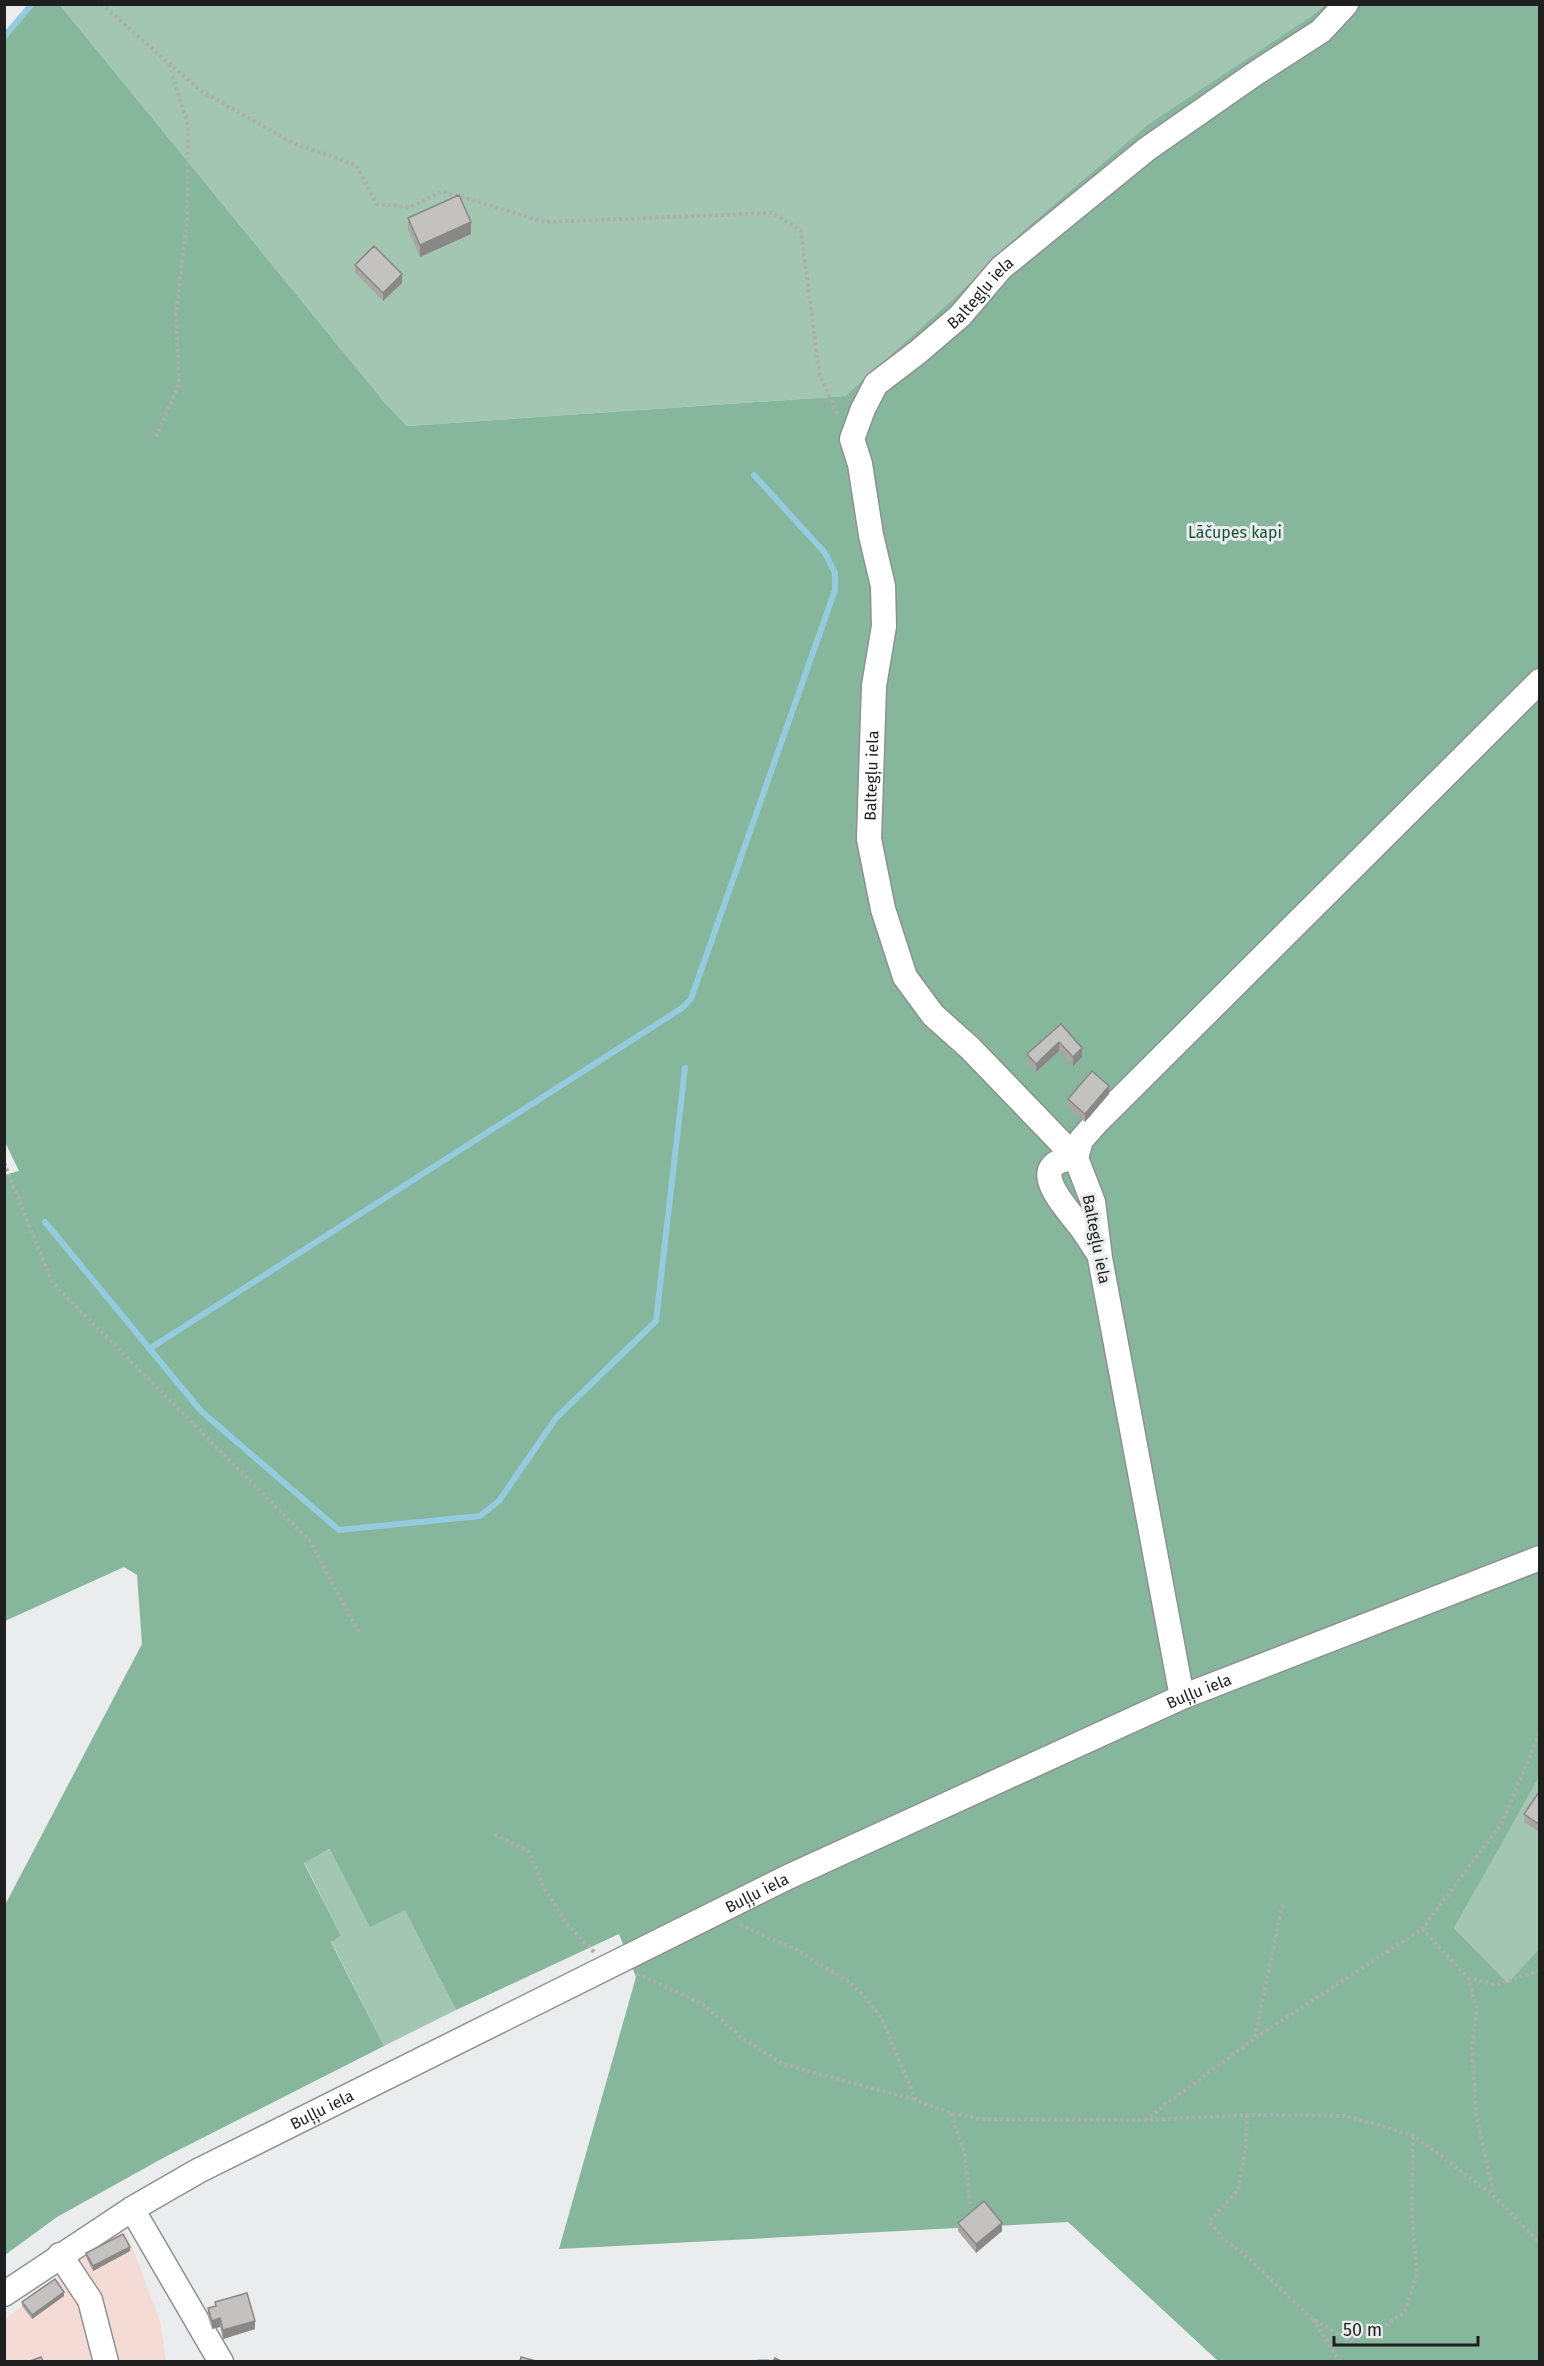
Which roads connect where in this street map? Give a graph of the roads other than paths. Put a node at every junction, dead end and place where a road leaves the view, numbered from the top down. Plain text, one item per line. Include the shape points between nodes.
1 (1346, 4) edge
2 (1539, 681) edge
3 (1076, 1158) junction
4 (1100, 1258) junction
5 (1539, 1558) edge
6 (1182, 1697) junction
7 (132, 2209) junction
8 (60, 2255) junction
9 (4, 2294) edge
10 (106, 2361) edge
11 (221, 2361) edge

1 - 3 street, Baltegļu iela via 1321,31 1147,149 1001,268 960,316 876,384 852,439 883,586 885,626 874,686 869,840 883,909 905,977 933,1015
2 - 3 street via 1096,1123 1081,1140
3 - 4 street, Baltegļu iela via 1093,1202
3 - 4 street via 1063,1159 1054,1166 1050,1175 1054,1194
4 - 6 street, Baltegļu iela
5 - 6 street, Buļļu iela
6 - 7 street, Buļļu iela via 788,1877 198,2171
7 - 8 street, Buļļu iela
7 - 11 street
8 - 9 street, Buļļu iela
8 - 10 street via 90,2300

